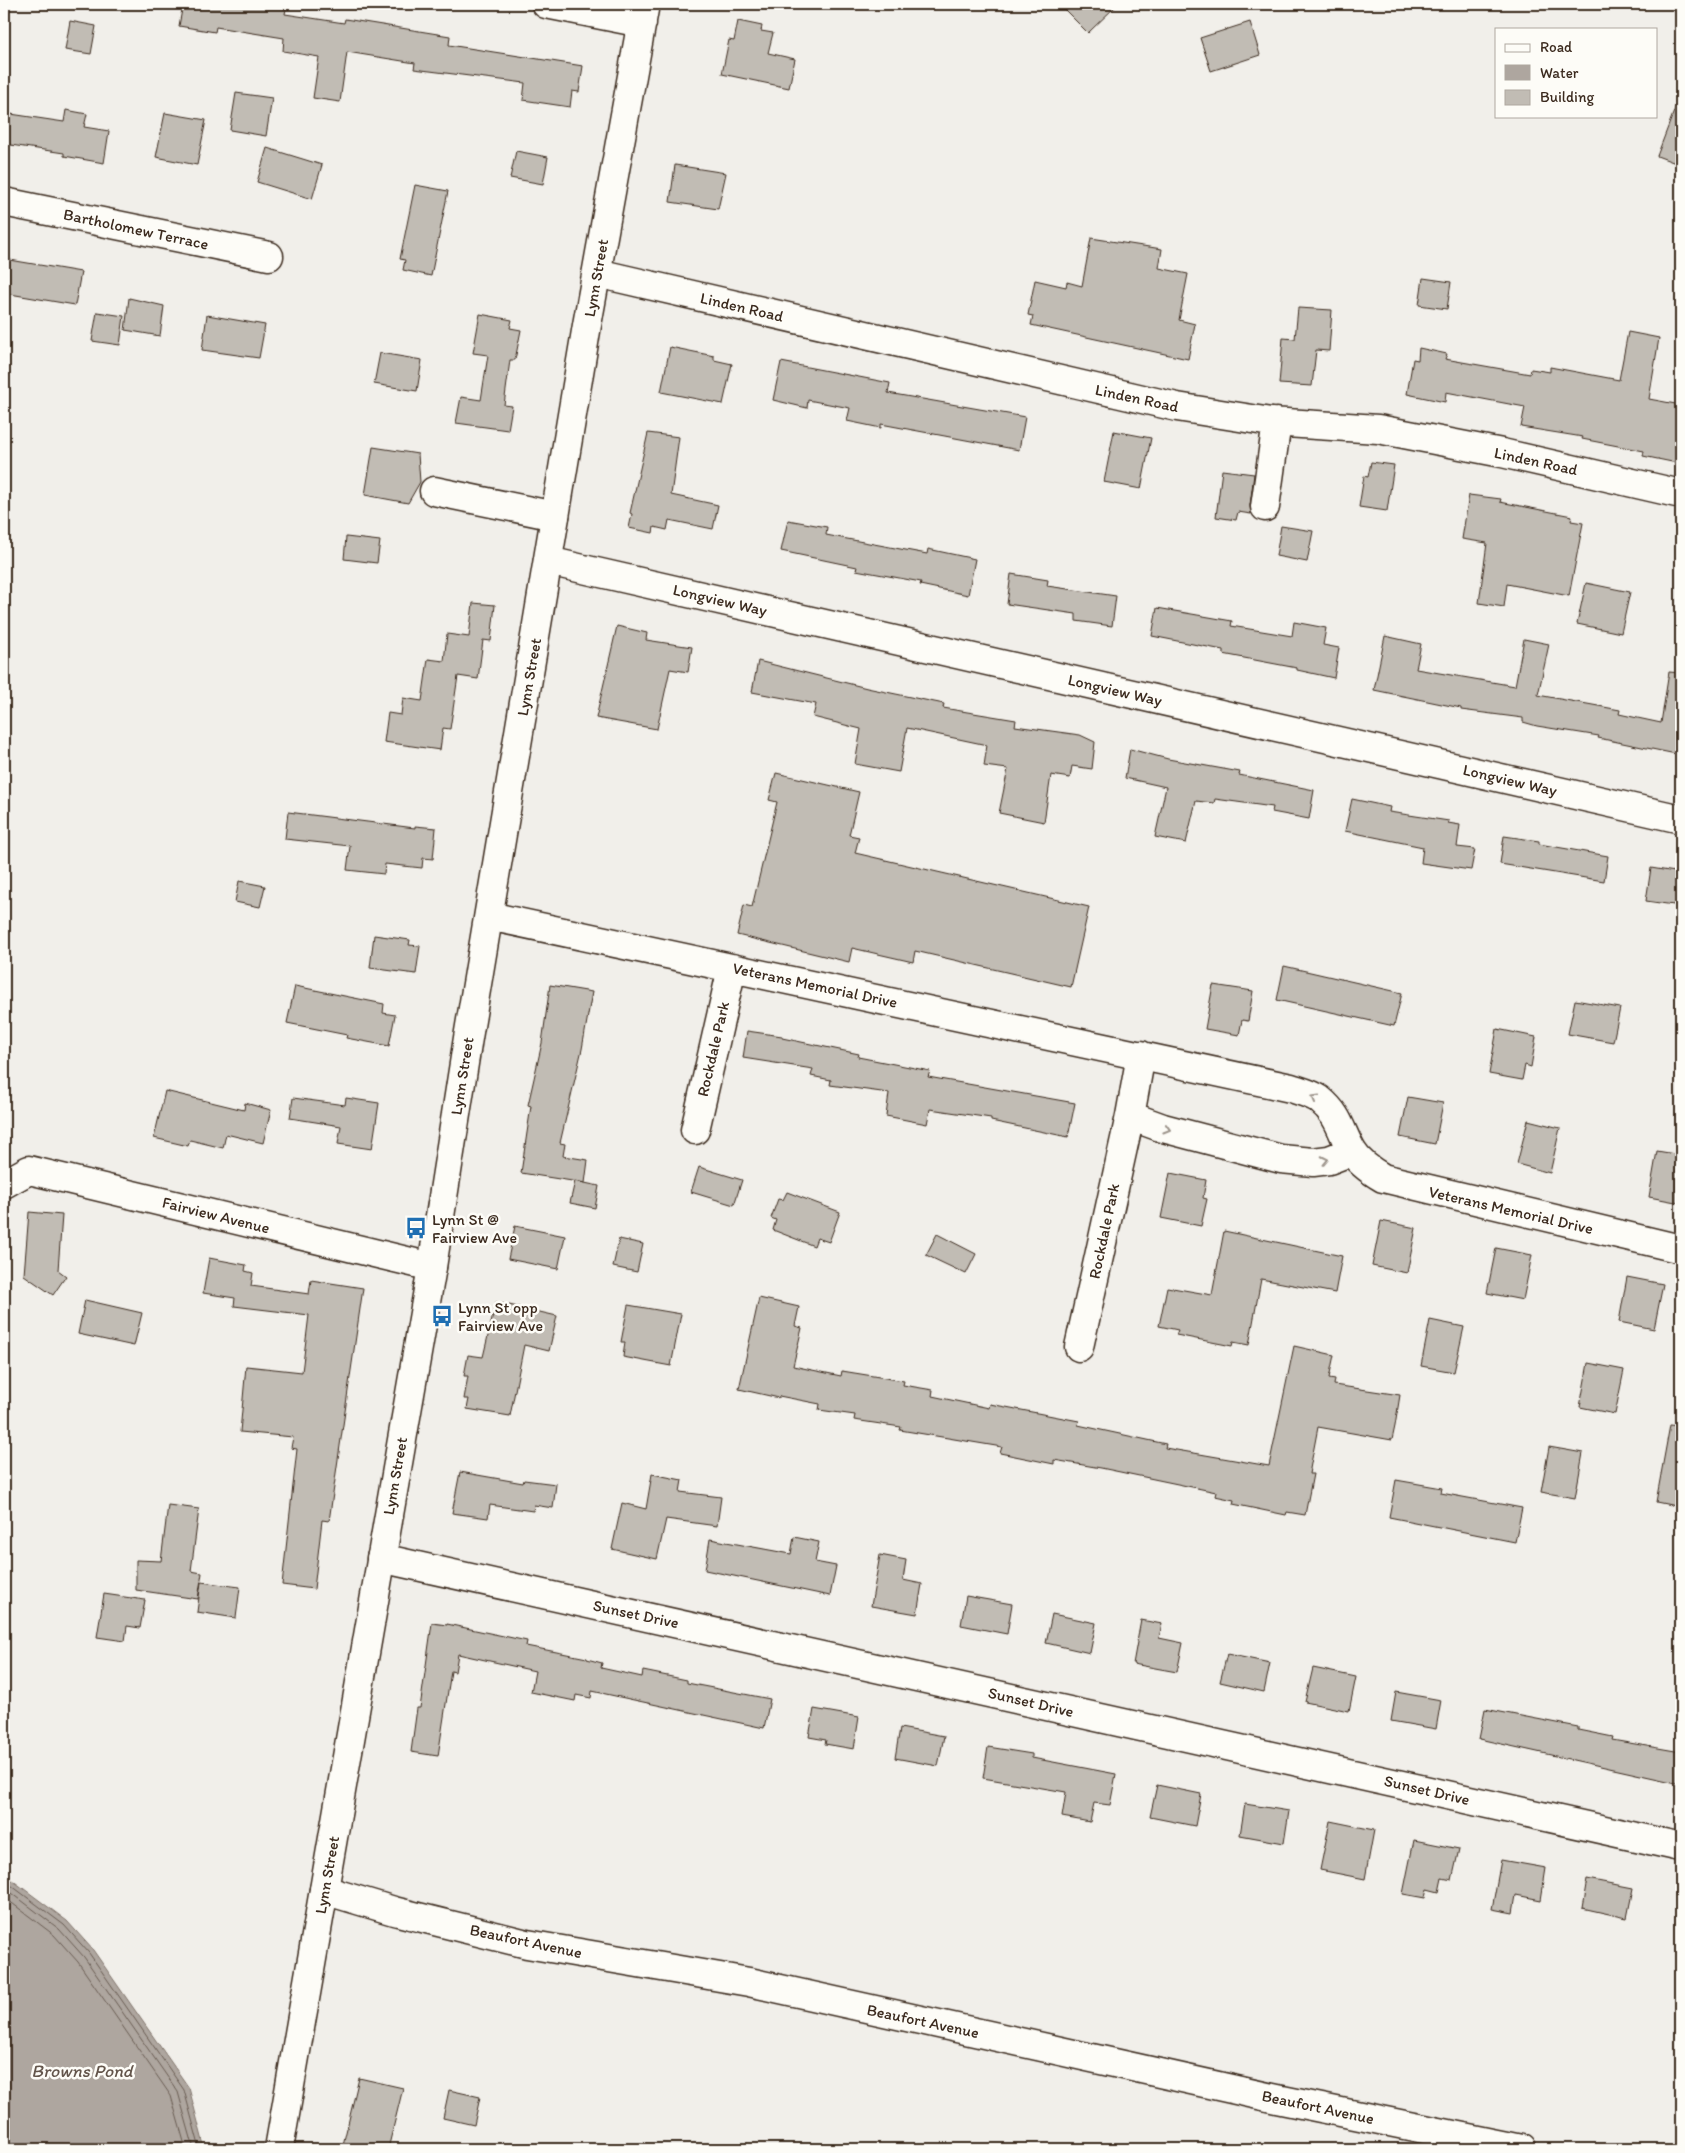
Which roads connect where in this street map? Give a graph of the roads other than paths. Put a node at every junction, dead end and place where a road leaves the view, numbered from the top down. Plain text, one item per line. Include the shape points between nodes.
1 (546, 4) edge
2 (644, 13) edge
3 (4, 202) edge
4 (268, 256) dead end
5 (597, 273) junction
6 (1277, 422) junction
7 (434, 491) dead end
8 (1681, 494) edge
9 (1265, 507) dead end
10 (555, 516) junction
11 (548, 561) junction
12 (1681, 819) edge
13 (489, 916) junction
14 (732, 968) junction
15 (1141, 1055) junction
16 (1130, 1116) junction
17 (695, 1130) dead end
18 (1352, 1151) junction
19 (4, 1184) edge
20 (1681, 1249) edge
21 (432, 1266) junction
22 (1079, 1347) dead end
23 (381, 1558) junction
24 (1681, 1847) edge
25 (324, 1890) junction
26 (279, 2149) edge
27 (1522, 2149) edge

1 - 2 street
2 - 5 street, Lynn Street
3 - 4 street, Bartholomew Terrace
5 - 6 street, Linden Road via 1126,397 1225,416
5 - 10 street, Lynn Street
6 - 8 street, Linden Road via 1378,429 1502,453
6 - 9 street
7 - 10 street
10 - 11 street, Lynn Street
11 - 12 street, Longview Way
11 - 13 street, Lynn Street
13 - 14 street, Veterans Memorial Drive
13 - 21 street, Lynn Street
14 - 15 street, Veterans Memorial Drive
14 - 17 street, Rockdale Park
15 - 16 street
18 -> 15 street, Veterans Memorial Drive via 1343,1127 1317,1098 1291,1088
16 -> 18 street via 1163,1128 1281,1159 1313,1162
16 - 22 street, Rockdale Park
18 - 20 street, Veterans Memorial Drive via 1367,1169 1383,1178
19 - 21 street, Fairview Avenue via 29,1170
21 - 23 street, Lynn Street
23 - 24 street, Sunset Drive
23 - 25 street, Lynn Street
25 - 26 street, Lynn Street
25 - 27 street, Beaufort Avenue via 527,1944 749,1982 1287,2101

